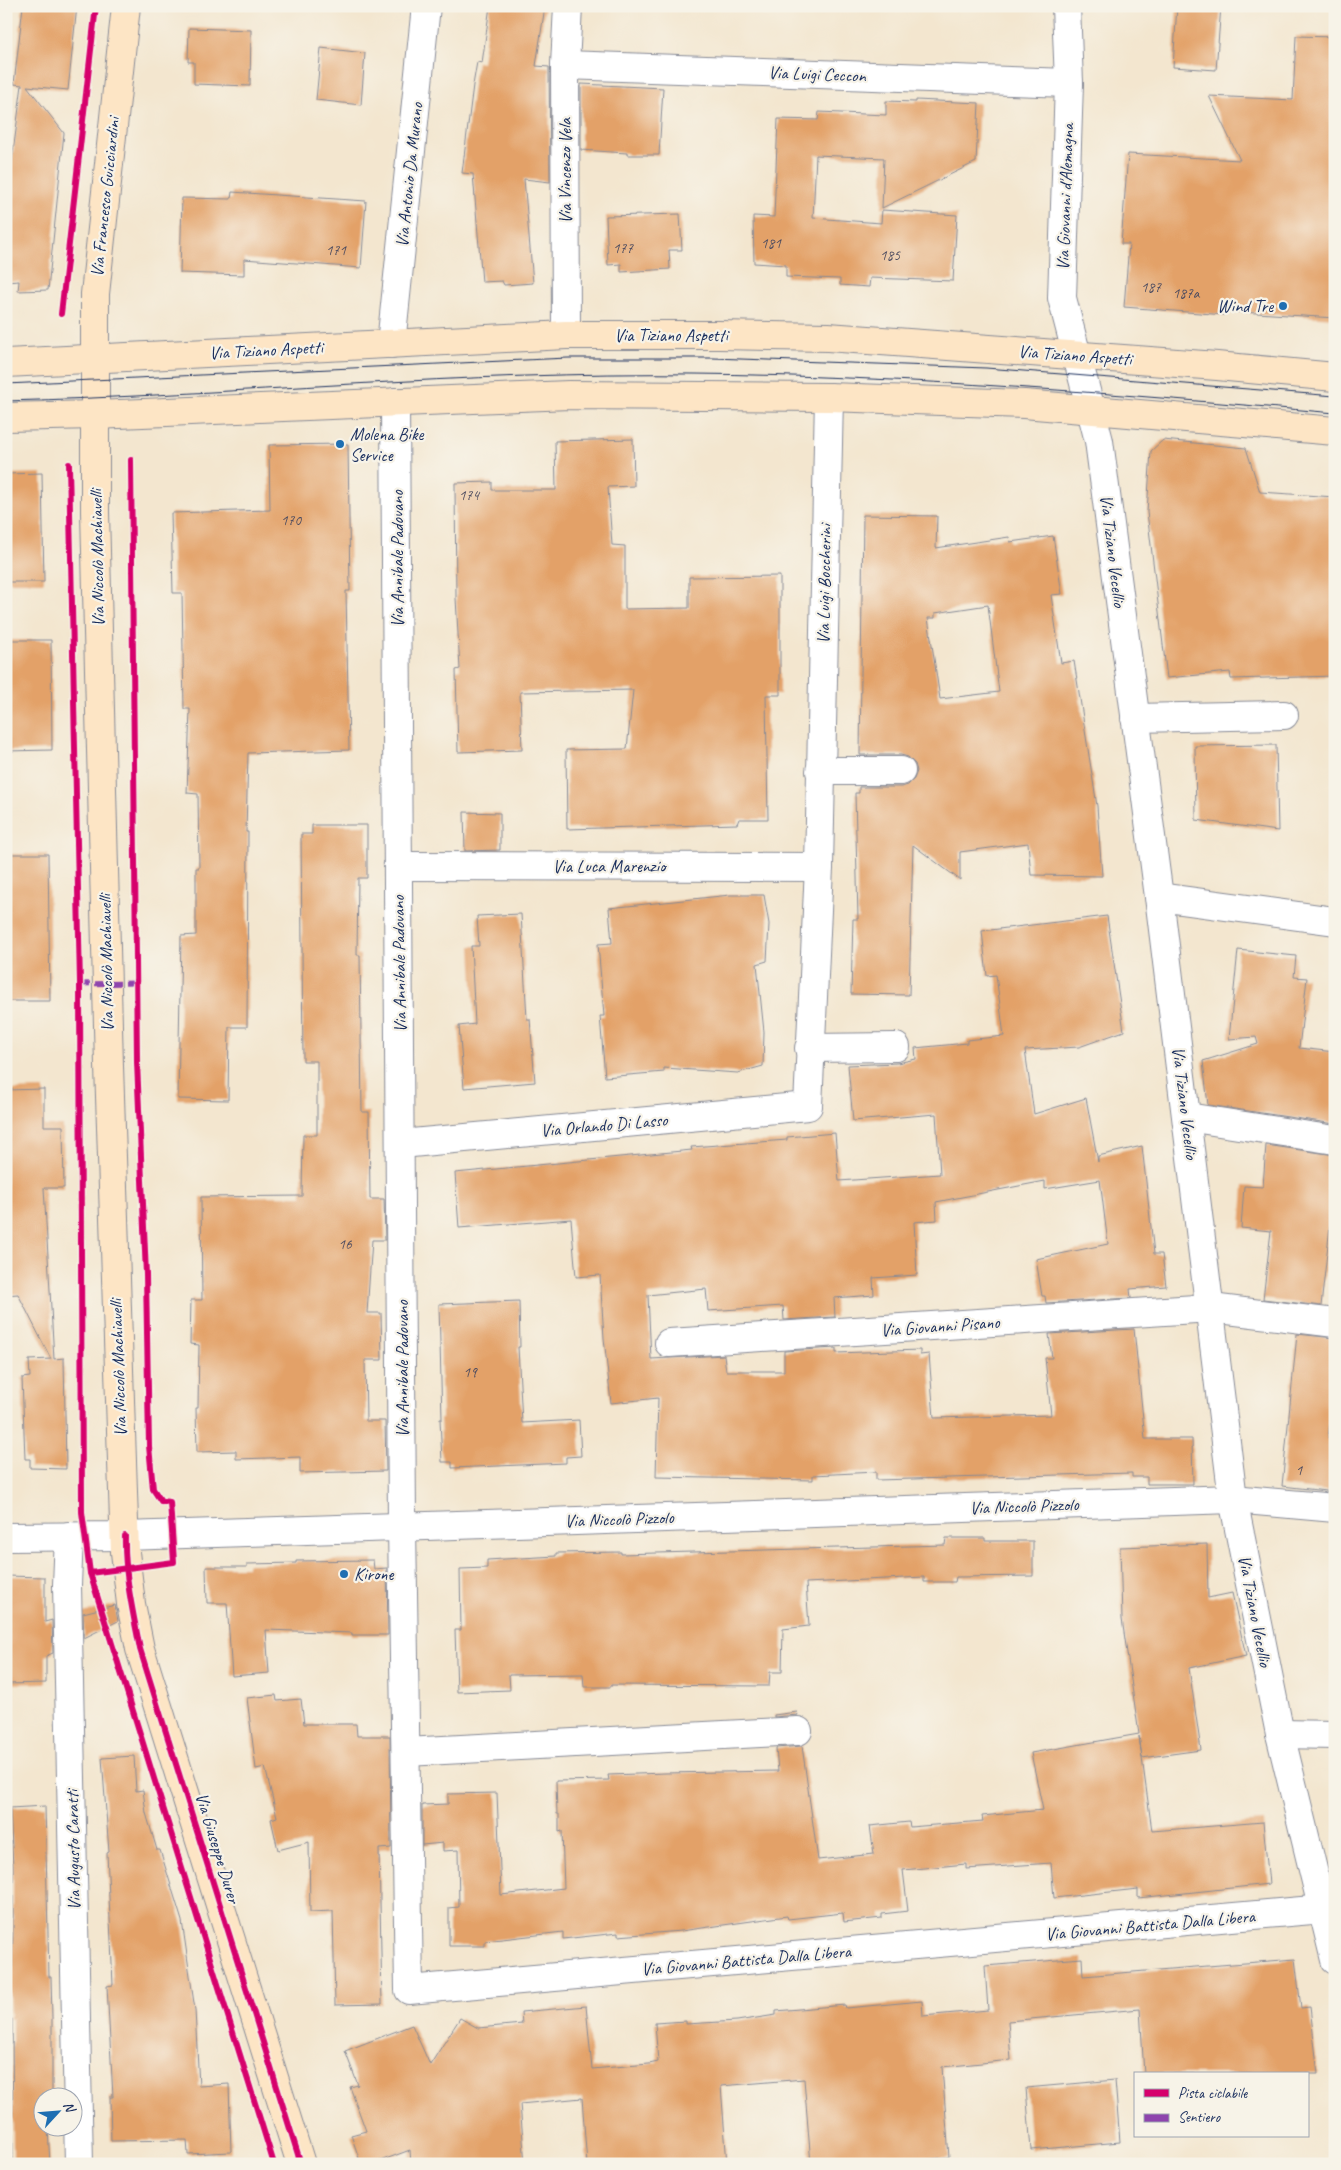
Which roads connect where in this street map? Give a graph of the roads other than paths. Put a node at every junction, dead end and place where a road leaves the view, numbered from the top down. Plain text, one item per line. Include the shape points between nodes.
1 (126, 6) edge
2 (426, 6) edge
3 (568, 6) edge
4 (1066, 6) edge
5 (565, 65) junction
6 (1069, 83) junction
7 (566, 336) junction
8 (391, 344) junction
9 (1077, 356) junction
10 (95, 359) junction
11 (6, 363) edge
12 (1335, 377) edge
13 (829, 397) junction
14 (1088, 398) junction
15 (95, 402) junction
16 (395, 402) junction
17 (6, 417) edge
18 (1335, 431) edge
19 (1284, 715) dead end
20 (1135, 718) junction
21 (820, 771) junction
22 (901, 771) dead end
23 (398, 866) junction
24 (820, 867) junction
25 (1159, 897) junction
26 (1335, 921) edge
27 (896, 1047) dead end
28 (810, 1048) junction
29 (808, 1106) joint
30 (1187, 1118) junction
31 (1335, 1140) edge
32 (401, 1144) junction
33 (1211, 1308) junction
34 (1335, 1324) edge
35 (669, 1343) dead end
36 (1232, 1499) junction
37 (1335, 1508) edge
38 (402, 1526) junction
39 (68, 1536) junction
40 (125, 1536) junction
41 (6, 1537) edge
42 (798, 1731) dead end
43 (1280, 1734) junction
44 (1335, 1735) edge
45 (406, 1752) junction
46 (1328, 1909) edge
47 (1335, 1960) edge
48 (79, 2164) edge
49 (301, 2164) edge

1 - 10 street, Via Francesco Guicciardini via 95,294
2 - 8 street, Via Antonio Da Murano
3 - 5 street, Via Vincenzo Vela
4 - 6 street, Via Giovanni d'Alemagna
5 - 6 street, Via Luigi Ceccon
5 - 7 street, Via Vincenzo Vela
6 - 9 street, Via Giovanni d'Alemagna via 1062,298
7 - 8 street, Via Tiziano Aspetti
7 - 9 street, Via Tiziano Aspetti via 828,337
8 - 10 street, Via Tiziano Aspetti
9 - 12 street, Via Tiziano Aspetti
9 - 14 street, Via Giovanni d'Alemagna
10 - 11 street, Via Tiziano Aspetti
10 - 15 street, Via Francesco Guicciardini
13 - 14 street via 1024,404
13 - 16 street via 569,395
13 - 21 street, Via Luigi Boccherini
14 - 18 street
14 - 20 street, Via Tiziano Vecellio via 1099,441
15 - 16 street
15 - 17 street
15 - 40 street, Via Niccolò Machiavelli via 108,1066
16 - 23 street, Via Annibale Padovano
19 - 20 street
20 - 25 street, Via Tiziano Vecellio
21 - 22 street
21 - 24 street, Via Luigi Boccherini
23 - 24 street, Via Luca Marenzio
23 - 32 street, Via Annibale Padovano
24 - 28 street, Via Luigi Boccherini
25 - 26 street
25 - 30 street, Via Tiziano Vecellio
27 - 28 street
28 - 29 street, Via Luigi Boccherini
29 - 32 street, Via Orlando Di Lasso
30 - 31 street
30 - 33 street, Via Tiziano Vecellio
32 - 38 street, Via Annibale Padovano
33 - 34 street
33 - 35 street, Via Giovanni Pisano
33 - 36 street, Via Tiziano Vecellio
36 - 37 street, Via Niccolò Pizzolo
36 - 38 street, Via Niccolò Pizzolo
36 - 43 street, Via Tiziano Vecellio
38 - 40 street, Via Niccolò Pizzolo
38 - 45 street, Via Giovanni Battista Dalla Libera
39 - 40 street, Via Niccolò Pizzolo
39 - 41 street, Via Niccolò Pizzolo
39 - 48 street, Via Augusto Caratti
40 - 49 street, Via Giuseppe Durer via 131,1604 140,1648
42 - 45 street
43 - 44 street
43 - 46 street, Via Tiziano Vecellio
45 - 46 street, Via Giovanni Battista Dalla Libera via 409,1990
46 - 47 street, Via Tiziano Vecellio

